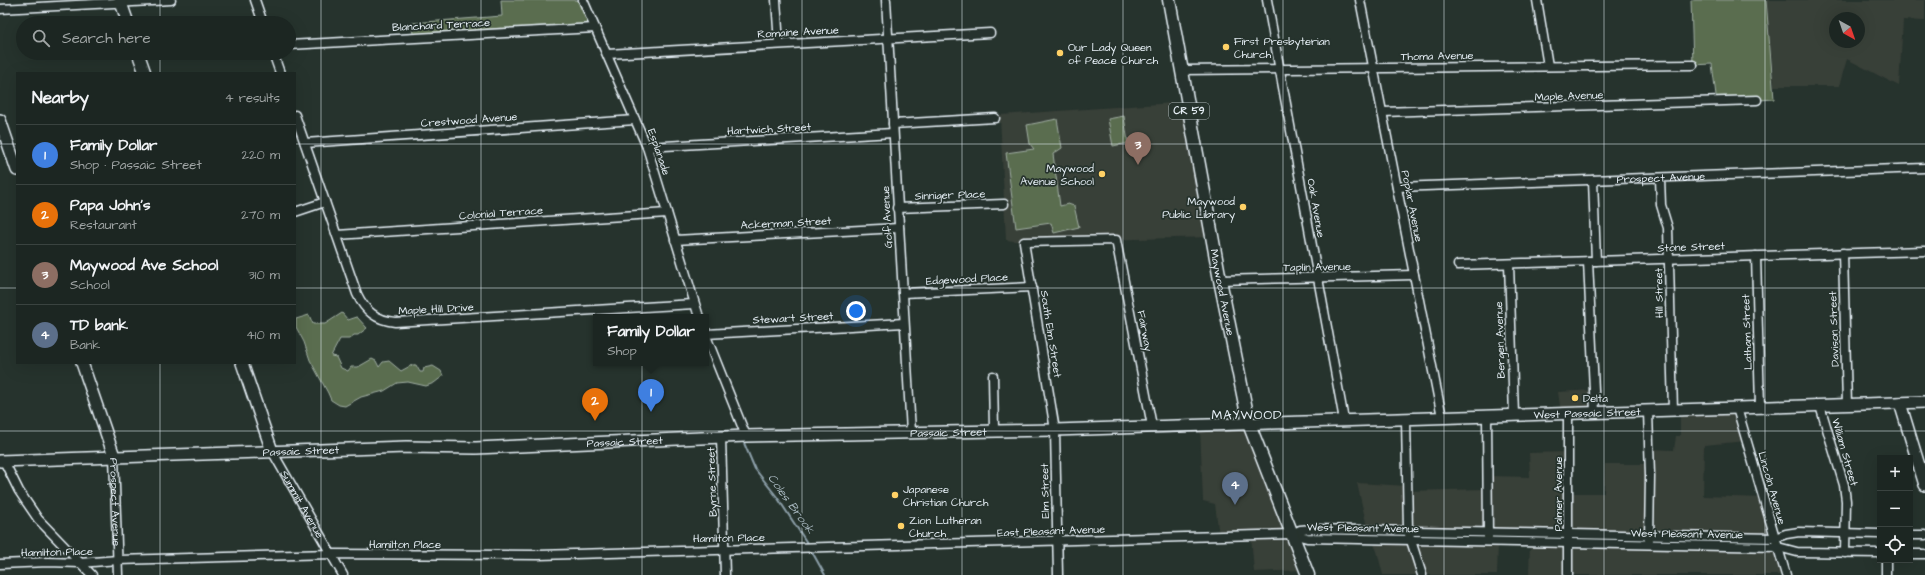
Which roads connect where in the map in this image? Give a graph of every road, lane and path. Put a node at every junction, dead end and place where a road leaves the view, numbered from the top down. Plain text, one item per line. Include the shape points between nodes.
1 (171, 0) edge
2 (256, 0) edge
3 (583, 0) edge
4 (776, 0) edge
5 (886, 0) edge
6 (1169, 0) edge
7 (1267, 0) edge
8 (1360, 0) edge
9 (1537, 0) edge
10 (120, 1) edge
11 (0, 9) edge
12 (125, 16) edge
13 (261, 16) edge
14 (595, 28) junction
15 (990, 33) dead end
16 (888, 38) junction
17 (779, 44) junction
18 (296, 45) edge
19 (608, 54) junction
20 (140, 60) edge
21 (275, 60) edge
22 (1693, 65) dead end
23 (1548, 66) junction
24 (1373, 68) junction
25 (1279, 69) junction
26 (1182, 70) junction
27 (145, 72) edge
28 (280, 72) edge
29 (1757, 100) dead end
30 (1382, 112) junction
31 (296, 118) edge
32 (996, 118) dead end
33 (0, 120) edge
34 (635, 120) junction
35 (893, 124) junction
36 (893, 133) junction
37 (305, 143) junction
38 (647, 147) junction
39 (16, 167) edge
40 (1925, 168) edge
41 (1660, 178) junction
42 (1593, 180) junction
43 (1397, 187) junction
44 (325, 202) junction
45 (1004, 204) dead end
46 (897, 208) junction
47 (296, 212) edge
48 (667, 213) junction
49 (899, 228) junction
50 (337, 235) junction
51 (675, 240) junction
52 (1024, 242) joint
53 (1925, 250) edge
54 (1842, 253) junction
55 (1756, 256) junction
56 (1669, 258) junction
57 (1588, 261) junction
58 (1596, 261) junction
59 (1509, 264) junction
60 (1458, 265) dead end
61 (1414, 275) junction
62 (1317, 278) junction
63 (1220, 280) junction
64 (1032, 287) junction
65 (903, 293) junction
66 (694, 304) junction
67 (698, 314) edge
68 (904, 323) junction
69 (709, 335) edge
70 (709, 343) edge
71 (82, 364) edge
72 (242, 364) edge
73 (993, 376) dead end
74 (1925, 402) edge
75 (1900, 403) junction
76 (1847, 405) junction
77 (1820, 406) junction
78 (1760, 407) junction
79 (1737, 408) junction
80 (1673, 410) junction
81 (1648, 411) junction
82 (1595, 412) junction
83 (1568, 413) junction
84 (1514, 415) junction
85 (1486, 416) junction
86 (1442, 417) junction
87 (1406, 418) junction
88 (1344, 420) junction
89 (1249, 424) junction
90 (1152, 426) junction
91 (994, 430) junction
92 (1054, 430) junction
93 (911, 432) junction
94 (746, 436) junction
95 (721, 437) junction
96 (272, 451) junction
97 (114, 456) junction
98 (2, 461) edge
99 (1925, 485) edge
100 (1408, 531) junction
101 (1488, 532) junction
102 (1846, 533) junction
103 (1292, 534) junction
104 (1568, 534) junction
105 (1877, 534) edge
106 (1913, 535) edge
107 (1925, 535) edge
108 (1649, 536) junction
109 (1775, 538) junction
110 (1411, 540) junction
111 (1057, 542) junction
112 (1488, 542) junction
113 (1568, 543) junction
114 (1648, 545) junction
115 (1778, 547) junction
116 (810, 548) joint
117 (725, 549) junction
118 (1845, 553) junction
119 (1877, 553) edge
120 (331, 554) junction
121 (1913, 554) edge
122 (1925, 554) edge
123 (118, 560) junction
124 (80, 563) junction
125 (1886, 563) edge
126 (0, 564) edge
127 (92, 575) edge
128 (118, 575) edge
129 (343, 575) edge
130 (726, 575) edge
131 (1058, 575) edge
132 (1308, 575) edge
133 (1422, 575) edge
134 (1568, 575) edge
135 (1786, 575) edge
136 (1886, 575) edge

1 - 10 street
2 - 13 street
3 - 14 street, Esplanade
4 - 17 street
5 - 16 street, Golf Avenue
6 - 26 main road, Maywood Avenue / CR 59
7 - 25 street, Oak Avenue
8 - 24 street, Poplar Avenue
9 - 23 street
10 - 11 street
10 - 12 main road
14 - 18 street, Blanchard Terrace
14 - 19 street, Esplanade
15 - 16 street, Romaine Avenue
16 - 17 street, Romaine Avenue
16 - 35 street, Golf Avenue
17 - 19 street, Romaine Avenue
19 - 34 street, Esplanade
20 - 27 main road
21 - 28 street
22 - 23 street, Thoma Avenue
23 - 24 street, Thoma Avenue
24 - 25 street, Thoma Avenue
24 - 30 street, Poplar Avenue
25 - 26 street, Thoma Avenue
25 - 62 street, Oak Avenue
26 - 63 main road, Maywood Avenue / CR 59
29 - 30 street, Maple Avenue
30 - 43 street, Poplar Avenue
31 - 37 street, Maple Hill Drive
32 - 35 street
33 - 39 main road
34 - 37 street, Crestwood Avenue
34 - 38 street, Esplanade
35 - 36 street, Golf Avenue
36 - 38 street, Hartwich Street
36 - 46 street, Golf Avenue
37 - 44 street, Maple Hill Drive
38 - 48 street, Esplanade
40 - 41 street, Prospect Avenue
41 - 42 street, Prospect Avenue
41 - 56 street, Hill Street via 1661,205 1668,228
42 - 43 street, Prospect Avenue
42 - 58 street
43 - 61 street, Poplar Avenue
44 - 47 street
44 - 50 street, Maple Hill Drive
45 - 46 street, Sinniger Place
46 - 49 street, Golf Avenue
48 - 50 street, Colonial Terrace
48 - 51 street, Esplanade
49 - 51 street, Ackerman Street
49 - 65 street, Golf Avenue
50 - 66 street, Maple Hill Drive via 361,302 372,314 386,321
51 - 66 street, Esplanade
52 - 64 street, South Elm Street
52 - 90 street, Fairway via 1116,240
53 - 54 street, Stone Street
54 - 55 street, Stone Street
54 - 76 street, Davison Street
55 - 56 street, Stone Street
55 - 78 street, Latham Street
56 - 58 street, Stone Street
56 - 80 street, Hill Street
57 - 58 street, Stone Street
57 - 59 street, Stone Street
57 - 82 street
59 - 60 street, Stone Street
59 - 84 street, Bergen Avenue
61 - 62 street, Taplin Avenue
61 - 86 street, Poplar Avenue
62 - 63 street, Taplin Avenue
62 - 88 street, Oak Avenue
63 - 89 main road, Maywood Avenue / CR 59
64 - 65 street, Edgewood Place
64 - 92 street, South Elm Street
65 - 68 street, Golf Avenue
66 - 67 street, Esplanade
68 - 69 street, Stewart Street
68 - 93 street, Golf Avenue
70 - 94 street
71 - 97 main road, Prospect Avenue
72 - 96 main road, Summit Avenue
73 - 91 street
74 - 75 main road, West Passaic Street
75 - 76 main road, West Passaic Street
75 - 99 main road
76 - 77 main road, West Passaic Street
77 - 78 main road, West Passaic Street
77 - 102 street, William Street via 1844,485
78 - 79 main road, West Passaic Street
79 - 80 main road, West Passaic Street
79 - 109 street, Lincoln Avenue
80 - 81 main road, West Passaic Street
81 - 82 main road, West Passaic Street
81 - 108 street
82 - 83 main road, West Passaic Street
83 - 84 main road, West Passaic Street
83 - 104 street, Palmer Avenue
84 - 85 main road, West Passaic Street
85 - 86 main road, West Passaic Street
85 - 101 street
86 - 87 main road, West Passaic Street
87 - 88 main road, West Passaic Street
87 - 100 street
88 - 89 main road, West Passaic Street
89 - 90 main road, Passaic Street
89 - 103 main road, Maywood Avenue / CR 59
90 - 92 main road, Passaic Street
91 - 92 main road, Passaic Street
91 - 93 main road, Passaic Street
92 - 111 street, Elm Street
93 - 94 main road, Passaic Street
94 - 95 main road, Passaic Street
95 - 96 main road, Passaic Street via 476,448
95 - 117 street, Byrne Street
96 - 97 main road, Passaic Street
96 - 120 street, Summit Avenue
97 - 98 main road, Passaic Street
97 - 123 street, Prospect Avenue
98 - 124 street via 38,519
100 - 101 street, West Pleasant Avenue
100 - 103 street, West Pleasant Avenue via 1312,529
100 - 110 street
101 - 104 street, West Pleasant Avenue
101 - 112 street
102 - 105 street, West Pleasant Avenue
102 - 109 street, West Pleasant Avenue via 1799,532
102 - 118 street, William Street
103 - 110 street, West Pleasant Avenue via 1307,538
103 - 111 street, East Pleasant Avenue
103 - 132 main road, Maywood Avenue / CR 59
104 - 108 street, West Pleasant Avenue
104 - 113 street, Palmer Avenue
106 - 107 street
108 - 109 street, West Pleasant Avenue
108 - 114 street
109 - 115 street, Lincoln Avenue
110 - 112 street, West Pleasant Avenue
110 - 133 street
111 - 116 street, East Pleasant Avenue
111 - 131 street, Elm Street
112 - 113 street, West Pleasant Avenue
113 - 114 street, West Pleasant Avenue
113 - 134 street, Palmer Avenue
114 - 115 street, West Pleasant Avenue
115 - 118 street, West Pleasant Avenue via 1797,552
115 - 135 street, Lincoln Avenue
116 - 117 street, Hamilton Place
117 - 120 street, Hamilton Place via 539,555
117 - 130 street, Byrne Street
118 - 119 street, West Pleasant Avenue
120 - 123 street, Hamilton Place
120 - 129 street, Summit Avenue
121 - 122 street
123 - 124 street, Hamilton Place
123 - 128 street, Prospect Avenue
124 - 126 street, Hamilton Place
124 - 127 street
125 - 136 street

